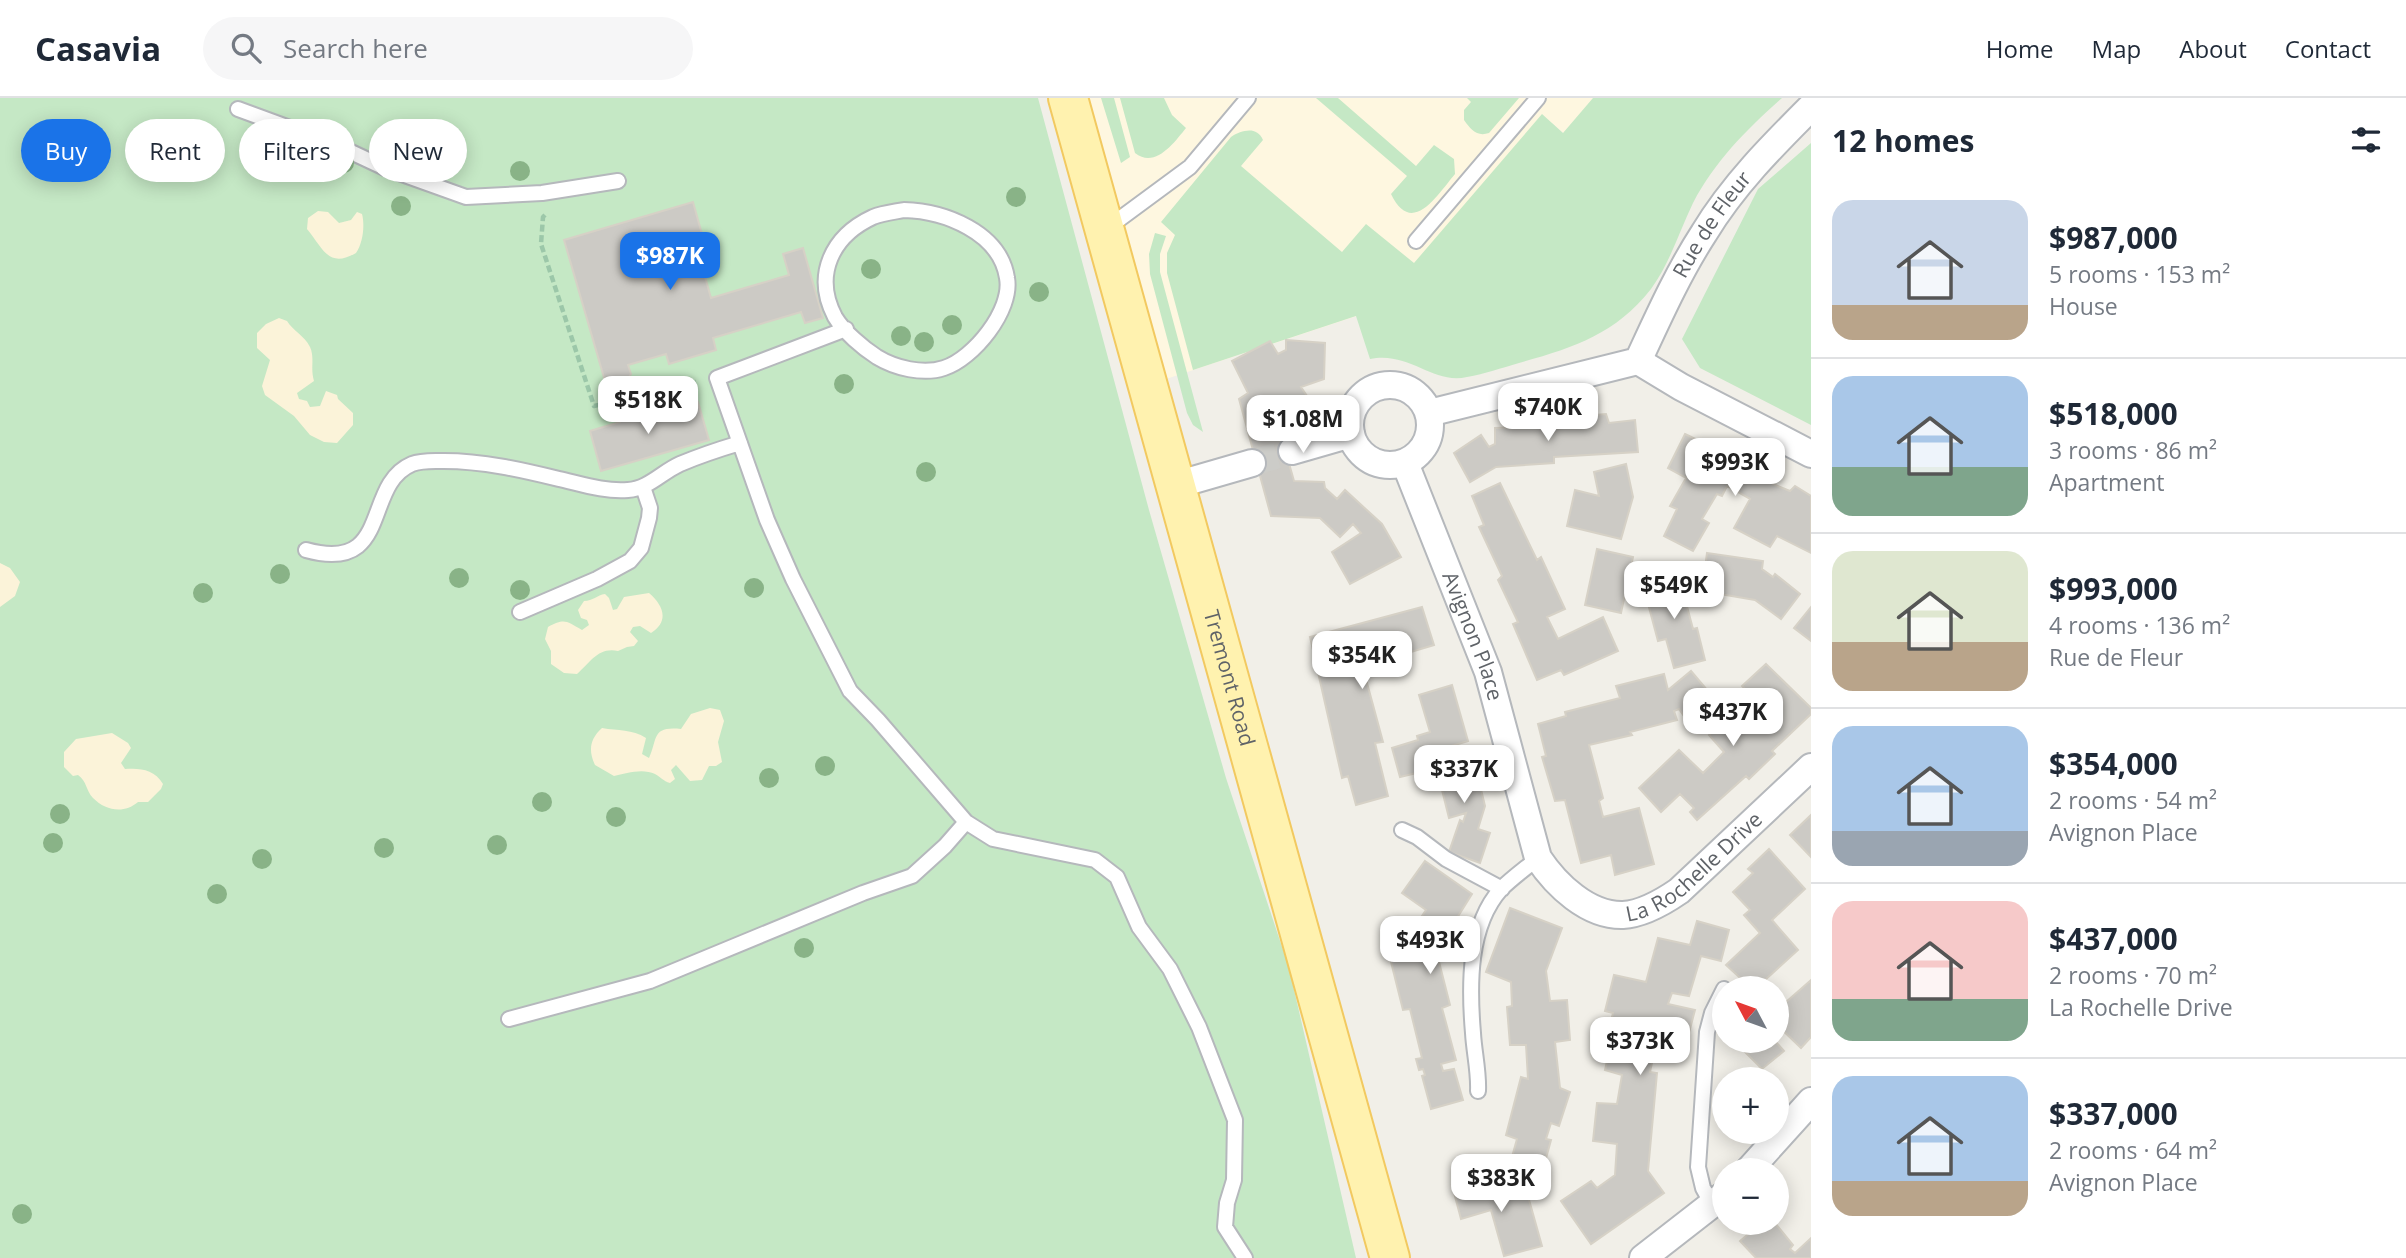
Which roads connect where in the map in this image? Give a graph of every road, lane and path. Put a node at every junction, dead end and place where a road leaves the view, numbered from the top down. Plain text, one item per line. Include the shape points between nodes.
1 (1068, 98) edge
2 (1248, 98) edge
3 (1538, 98) edge
4 (1811, 107) edge
5 (238, 109) dead end
6 (618, 181) dead end
7 (583, 187) junction
8 (1105, 230) junction
9 (1416, 241) dead end
10 (846, 329) junction
11 (1638, 361) junction
12 (718, 377) junction
13 (1429, 413) junction
14 (1351, 434) junction
15 (740, 443) junction
16 (1292, 451) tunnel mouth
17 (1811, 454) edge
18 (1252, 463) tunnel mouth
19 (1405, 463) junction
20 (1176, 485) junction
21 (643, 486) junction
22 (306, 550) dead end
23 (520, 611) dead end
24 (1811, 767) edge
25 (966, 822) junction
26 (1402, 830) dead end
27 (1538, 858) junction
28 (1561, 887) joint
29 (1502, 889) junction
30 (1712, 1013) edge
31 (509, 1018) dead end
32 (1478, 1091) dead end
33 (1811, 1101) edge
34 (1760, 1158) edge
35 (1712, 1195) edge
36 (1712, 1205) edge
37 (1245, 1258) edge
38 (1390, 1258) edge
39 (1643, 1258) edge

1 - 8 main road, Tremont Road
2 - 8 lane via 1190,167
3 - 9 lane
4 - 11 street, Rue de Fleur via 1752,166 1704,232
5 - 7 lane via 466,197
6 - 7 lane
7 - 12 path via 543,217 541,244 594,406
8 - 20 main road, Tremont Road
10 - 10 lane via 872,353 905,369 953,365 999,317 1008,279 994,249 950,218 924,210 876,216 841,239 824,278 827,300
10 - 12 lane
11 - 13 street
11 - 17 street
12 - 15 lane
13 - 14 street via 1418,395 1400,385 1380,386 1362,396 1351,414
13 - 19 street via 1430,433 1421,451
14 - 16 street
14 - 19 street via 1362,454 1382,465
15 - 21 lane via 677,465
15 - 25 lane via 793,579 850,691
18 - 20 street
19 - 27 street, Avignon Place via 1488,672
20 - 38 main road, Tremont Road
21 - 22 lane via 606,488 486,464 428,461 399,472 389,484 368,536 355,547 325,555
21 - 23 lane via 649,518 641,548 630,562
24 - 28 street, La Rochelle Drive via 1662,902 1624,915 1582,902
25 - 31 lane via 912,876 650,981
25 - 37 lane via 993,839 1095,860 1117,877 1139,927 1170,969 1193,1015 1235,1120 1234,1180 1225,1227
26 - 29 lane
27 - 28 street, Avignon Place
27 - 29 lane
29 - 32 lane via 1489,906 1474,948 1471,1013
30 - 35 lane via 1698,1167 1703,1188
33 - 34 street
36 - 39 street

